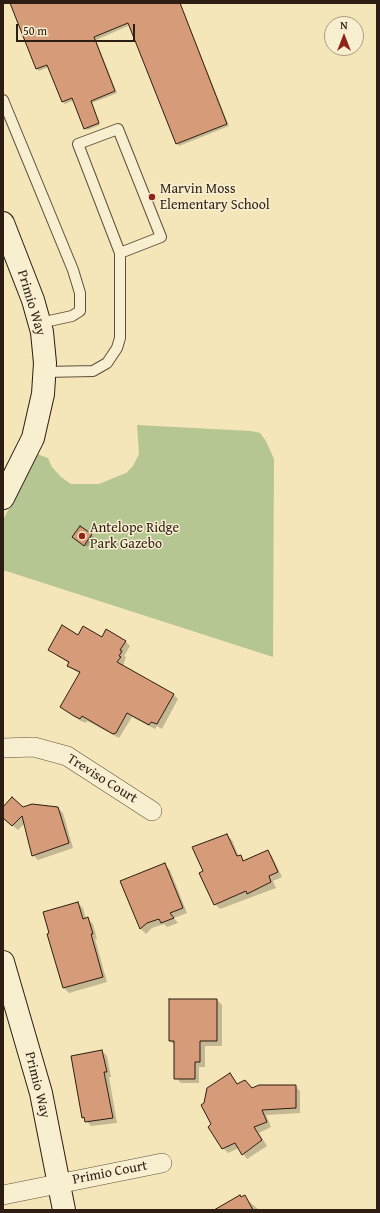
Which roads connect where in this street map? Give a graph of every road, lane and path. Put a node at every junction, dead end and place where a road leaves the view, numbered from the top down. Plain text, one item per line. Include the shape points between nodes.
1 (3, 100) edge
2 (3, 223) edge
3 (120, 253) junction
4 (40, 323) junction
5 (45, 372) junction
6 (3, 498) edge
7 (3, 748) edge
8 (152, 811) dead end
9 (3, 962) edge
10 (162, 1163) dead end
11 (59, 1184) junction
12 (3, 1195) edge
13 (64, 1210) edge

1 - 4 lane via 73,270 81,297 82,307 77,314
2 - 4 street, Primio Way
3 - 3 lane via 78,144 118,129 161,237
3 - 5 lane via 120,338 112,356 104,365 93,370
4 - 5 street, Primio Way
5 - 6 street, Primio Way via 41,410 33,438
7 - 8 street, Treviso Court via 34,747 67,756
9 - 11 street, Primio Way via 41,1093
10 - 11 street, Primio Court
11 - 12 street, Primio Court
11 - 13 street, Primio Way

